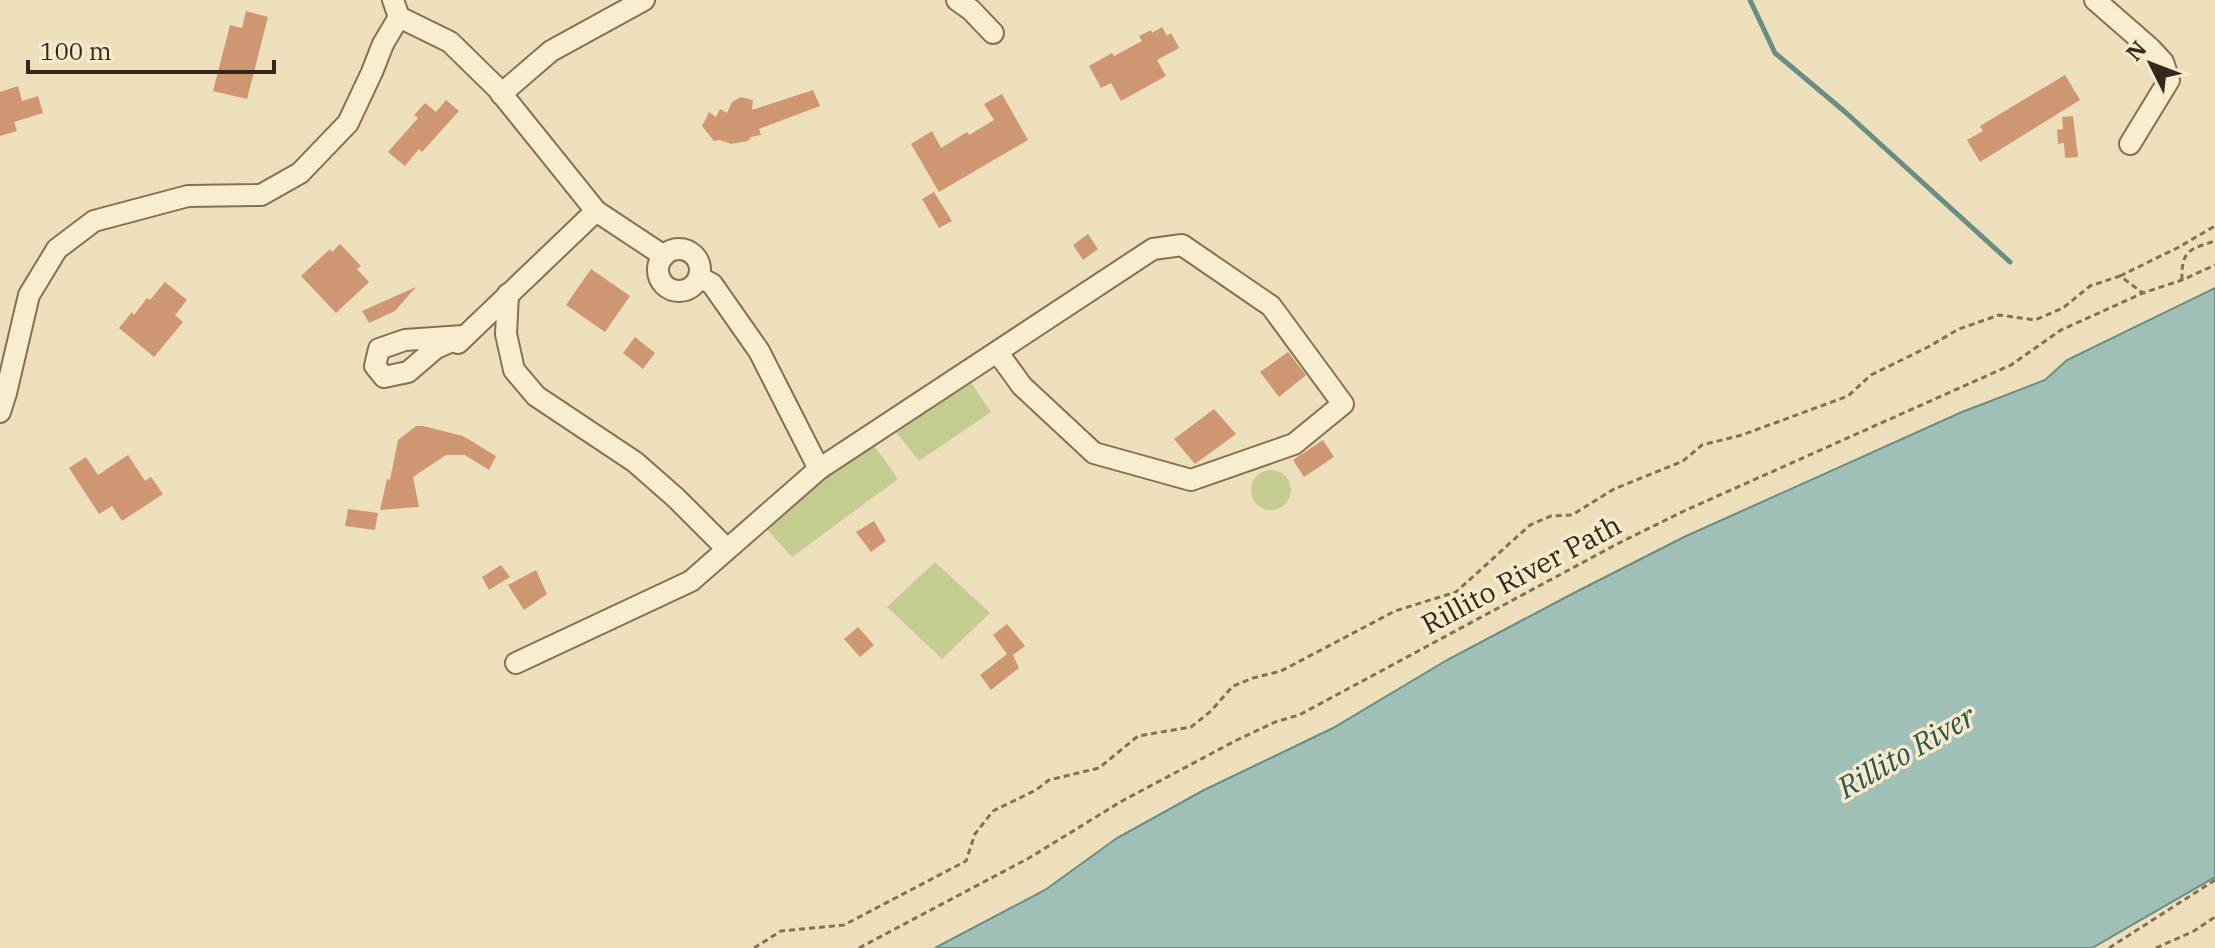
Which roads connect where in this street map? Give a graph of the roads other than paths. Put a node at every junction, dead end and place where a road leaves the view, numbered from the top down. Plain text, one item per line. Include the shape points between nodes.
1 (644, 0) edge
2 (957, 0) edge
3 (2095, 0) edge
4 (396, 8) edge
5 (993, 33) dead end
6 (501, 94) junction
7 (2130, 144) dead end
8 (596, 211) junction
9 (664, 256) junction
10 (699, 277) junction
11 (508, 294) junction
12 (998, 353) junction
13 (446, 354) dead end
14 (0, 412) edge
15 (819, 469) junction
16 (727, 549) junction
17 (516, 663) dead end

1 - 6 street via 551,51
2 - 5 street
3 - 7 street via 2163,62 2169,80
4 - 6 street via 450,42
4 - 14 street via 348,123 300,173 261,195 188,196 94,221 57,249 29,295
6 - 8 street
8 - 9 street
8 - 11 street
9 - 10 street via 676,249 690,252 699,263
9 - 10 street via 658,268 666,286 685,290
10 - 15 street via 712,284 759,351
11 - 13 street
11 - 16 street via 506,334 514,370 536,396 635,462
12 - 12 street via 1022,386 1094,453 1191,480 1294,444 1343,404 1271,306 1182,245 1153,249
12 - 15 street
15 - 16 street
16 - 17 street via 691,581

